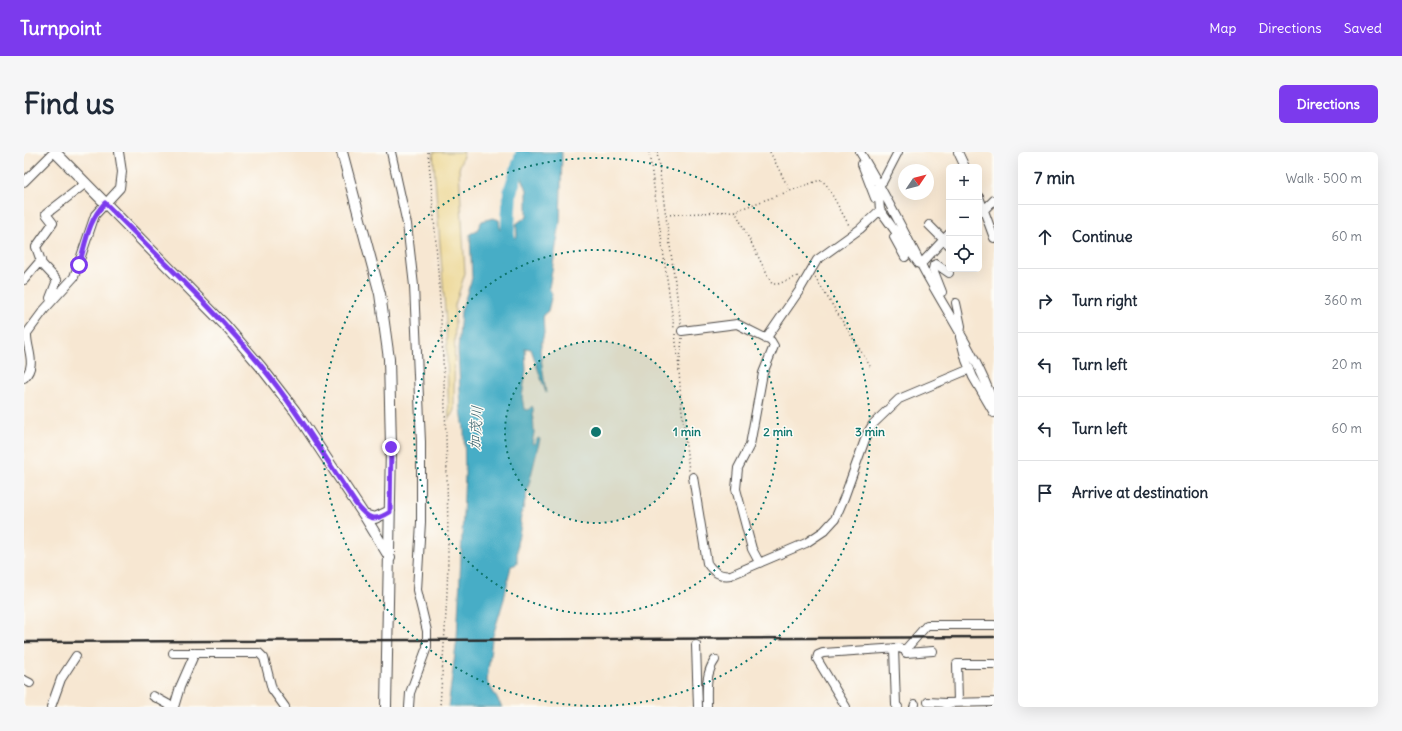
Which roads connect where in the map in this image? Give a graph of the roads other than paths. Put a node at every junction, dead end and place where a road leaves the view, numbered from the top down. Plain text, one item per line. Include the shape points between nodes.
1 (54, 152) edge
2 (119, 152) edge
3 (342, 152) edge
4 (391, 152) edge
5 (859, 152) edge
6 (898, 152) edge
7 (958, 152) edge
8 (964, 164) edge
9 (24, 182) edge
10 (86, 184) junction
11 (880, 185) junction
12 (979, 200) edge
13 (994, 200) edge
14 (105, 203) junction
15 (880, 210) junction
16 (984, 210) junction
17 (929, 225) dead end
18 (994, 237) edge
19 (946, 239) edge
20 (946, 241) edge
21 (905, 257) dead end
22 (41, 260) junction
23 (921, 264) junction
24 (949, 273) dead end
25 (24, 280) edge
26 (941, 299) junction
27 (956, 303) dead end
28 (46, 306) junction
29 (24, 325) edge
30 (682, 331) road end
31 (961, 332) junction
32 (766, 339) junction
33 (970, 369) junction
34 (24, 378) edge
35 (994, 404) edge
36 (994, 413) edge
37 (693, 477) road end
38 (390, 512) junction
39 (364, 515) junction
40 (390, 558) junction
41 (759, 562) junction
42 (994, 625) edge
43 (696, 645) dead end
44 (894, 648) junction
45 (905, 650) junction
46 (933, 651) dead end
47 (195, 652) junction
48 (173, 653) dead end
49 (76, 656) dead end
50 (715, 660) dead end
51 (994, 664) edge
52 (153, 696) dead end
53 (928, 702) dead end
54 (958, 702) junction
55 (994, 702) edge
56 (845, 704) edge
57 (946, 705) edge
58 (50, 707) edge
59 (174, 707) edge
60 (285, 707) edge
61 (386, 707) edge
62 (409, 707) edge
63 (698, 707) edge
64 (707, 707) edge
65 (898, 707) edge

1 - 9 street
1 - 10 street
2 - 14 street via 122,172 120,188
3 - 38 street via 386,325 389,366
4 - 62 street via 407,224 415,293 421,442 421,522 417,590 428,631 427,647 410,693
5 - 11 street
5 - 15 street
6 - 11 street
7 - 8 street
10 - 14 street
10 - 22 street via 46,214 53,223 36,247
11 - 15 street
11 - 23 street
12 - 16 street
13 - 16 street
14 - 28 street via 91,223 74,277
14 - 39 street via 262,366
15 - 21 street
15 - 23 street via 915,261
15 - 32 street via 854,234 817,260
16 - 18 street
17 - 19 street
20 - 23 street
22 - 25 street
22 - 28 street via 57,280
23 - 26 street
24 - 26 street via 934,265
26 - 31 street
27 - 31 street
28 - 29 street
28 - 34 street via 27,332 31,364
30 - 32 street via 737,324
31 - 33 street via 960,337
31 - 35 street via 988,386
32 - 41 street via 774,348 763,374 750,445 738,468 736,489 749,538
33 - 36 street
33 - 41 street via 908,394 892,405 869,428 844,498 830,526 806,543
37 - 41 street via 705,556 710,568 725,576
38 - 39 street via 375,518
38 - 40 street
39 - 40 street
40 - 61 street
42 - 45 street via 927,624
43 - 63 street
44 - 45 street
44 - 56 street via 818,655 817,659
44 - 65 street
45 - 46 street via 910,654
47 - 48 street
47 - 59 street
47 - 60 street via 259,653 268,669 269,683
49 - 58 street via 61,679
50 - 64 street via 706,680
51 - 54 street via 957,664
52 - 59 street
53 - 57 street
54 - 55 street
54 - 57 street

